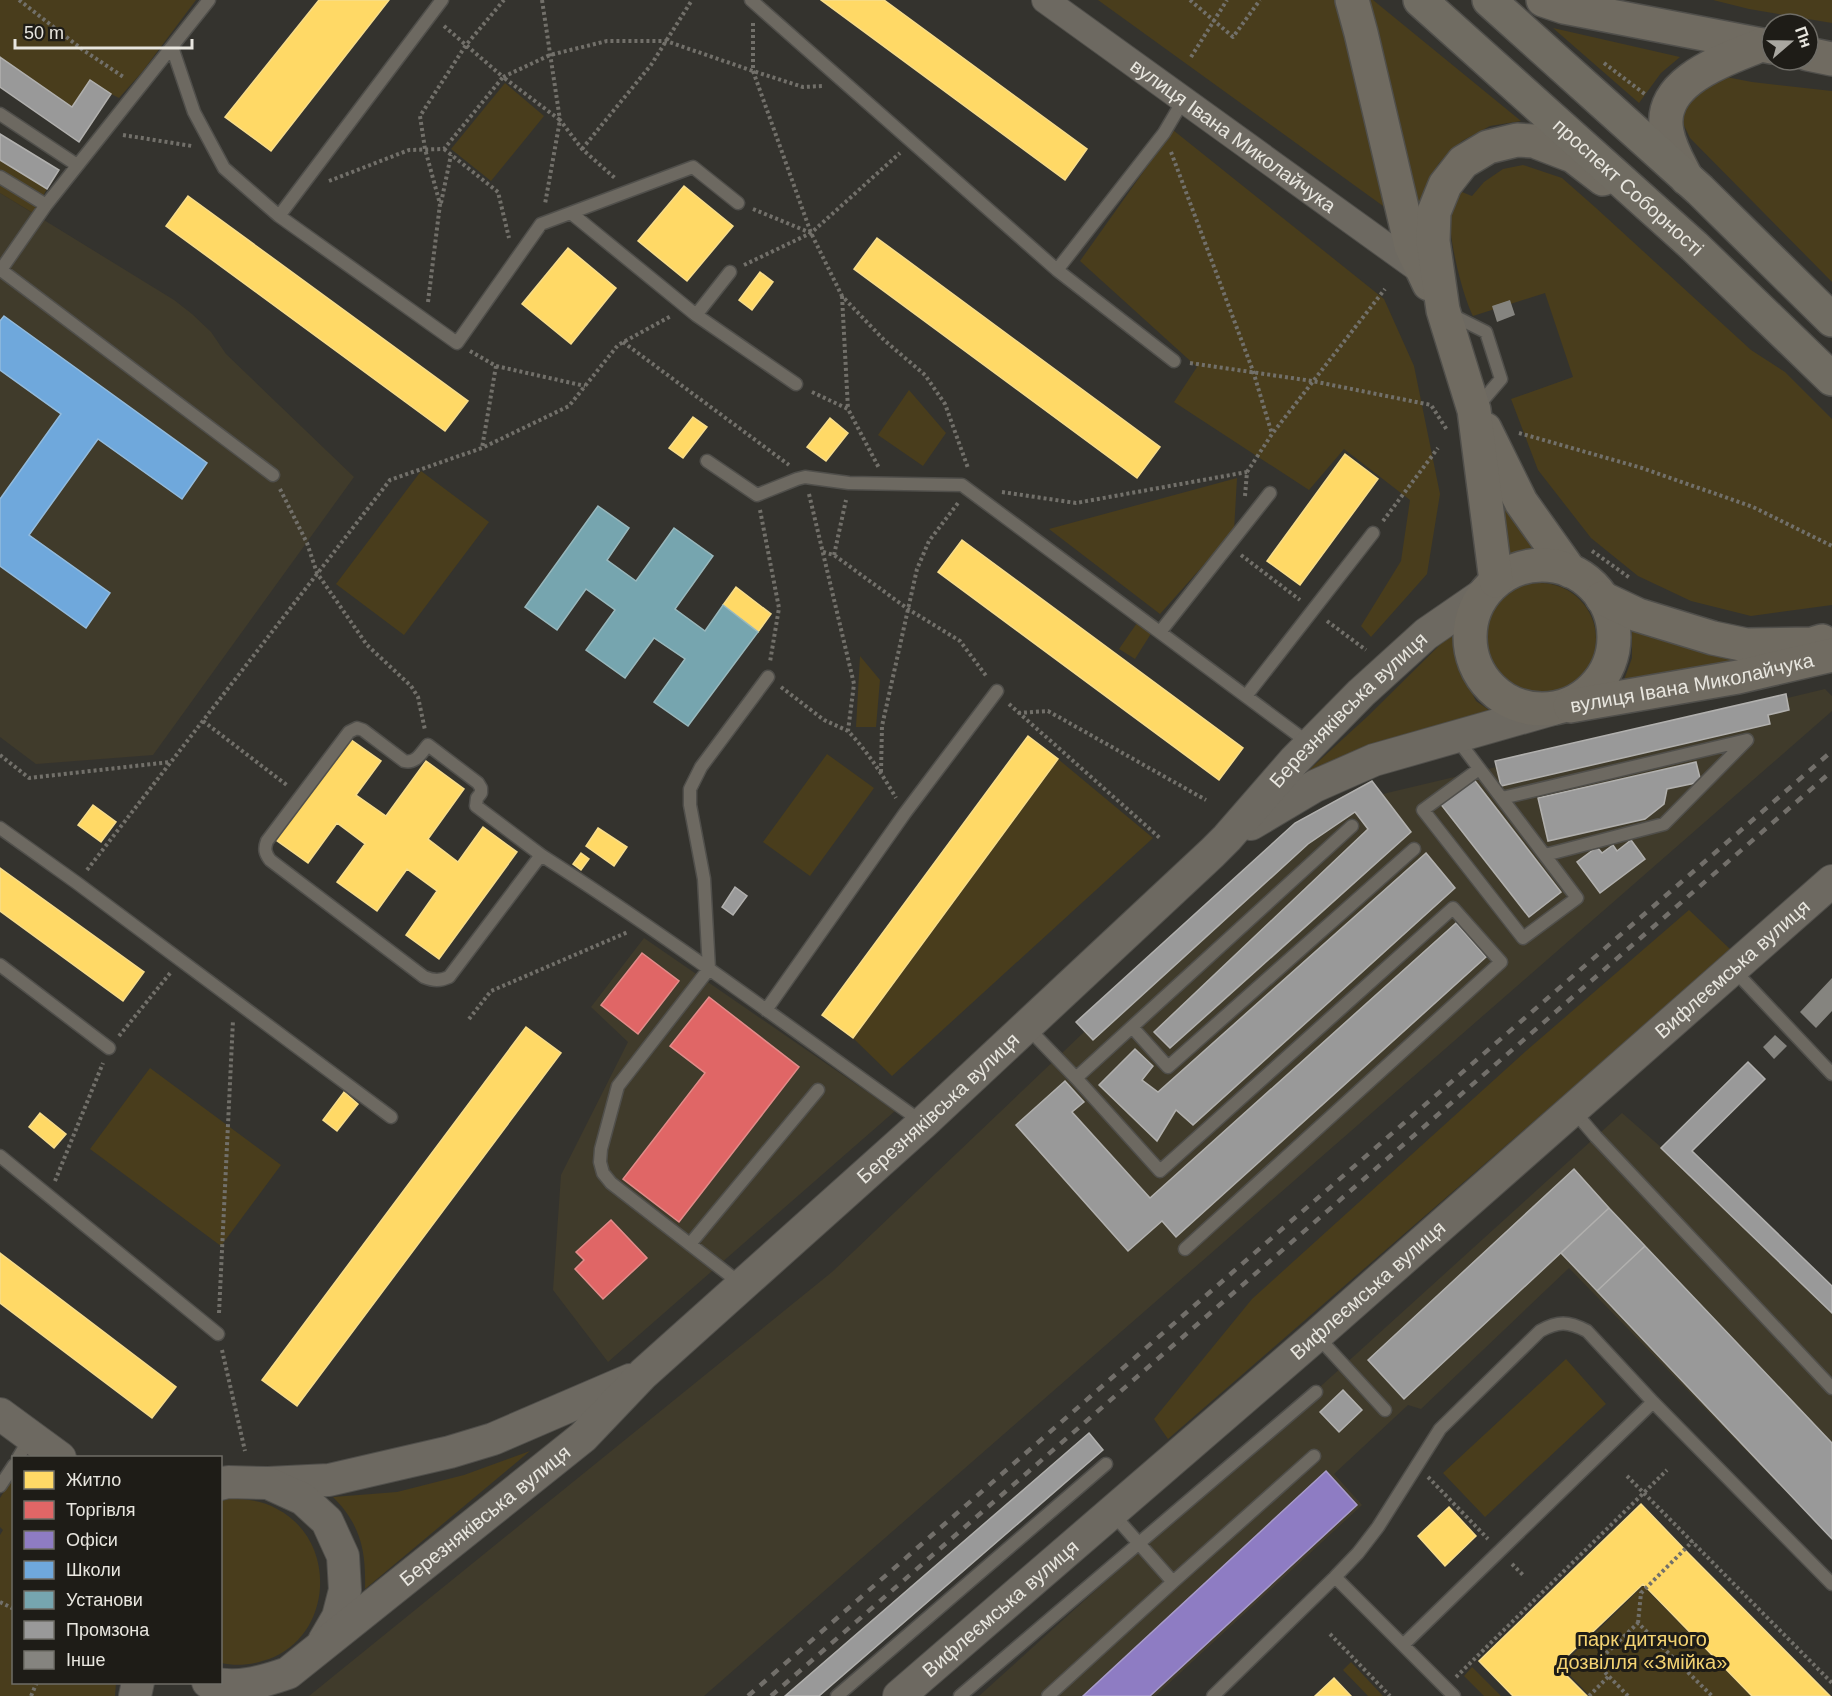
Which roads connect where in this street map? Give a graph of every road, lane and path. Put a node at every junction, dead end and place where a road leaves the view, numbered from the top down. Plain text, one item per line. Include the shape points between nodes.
1 (19, 0) edge
2 (209, 0) edge
3 (441, 0) edge
4 (504, 0) edge
5 (542, 0) edge
6 (692, 0) edge
7 (1045, 0) edge
8 (1190, 0) edge
9 (1227, 0) edge
10 (1260, 0) edge
11 (1352, 0) edge
12 (1419, 0) edge
13 (1490, 0) edge
14 (1543, 0) edge
15 (752, 1) edge
16 (431, 15) junction
17 (1214, 22) junction
18 (666, 41) junction
19 (466, 45) junction
20 (1760, 45) edge
21 (172, 47) junction
22 (1760, 48) edge
23 (550, 55) junction
24 (1191, 57) dead end
25 (753, 72) junction
26 (503, 77) junction
27 (848, 85) junction
28 (140, 87) junction
29 (1184, 99) junction
30 (0, 114) edge
31 (560, 120) junction
32 (104, 132) junction
33 (1164, 133) junction
34 (912, 142) junction
35 (425, 149) junction
36 (444, 149) junction
37 (582, 149) junction
38 (214, 150) junction
39 (452, 154) junction
40 (77, 165) junction
41 (0, 177) edge
42 (1687, 179) junction
43 (629, 191) junction
44 (297, 192) junction
45 (738, 203) joint
46 (440, 204) junction
47 (46, 206) junction
48 (571, 213) junction
49 (279, 216) junction
50 (542, 224) junction
51 (812, 233) junction
52 (1694, 246) junction
53 (514, 262) junction
54 (1057, 270) junction
55 (0, 271) edge
56 (1422, 271) junction
57 (730, 272) joint
58 (1385, 289) dead end
59 (842, 296) junction
60 (1443, 310) junction
61 (692, 311) junction
62 (1832, 320) edge
63 (425, 321) junction
64 (623, 342) junction
65 (457, 343) junction
66 (1174, 361) joint
67 (496, 366) junction
68 (1253, 371) junction
69 (1832, 379) edge
70 (1312, 381) junction
71 (796, 384) joint
72 (585, 386) junction
73 (1431, 405) dead end
74 (848, 409) junction
75 (1474, 410) junction
76 (1513, 432) dead end
77 (1272, 434) junction
78 (482, 448) junction
79 (1438, 448) dead end
80 (707, 461) dead end
81 (1247, 472) junction
82 (273, 475) joint
83 (805, 477) junction
84 (849, 483) junction
85 (888, 484) junction
86 (962, 485) junction
87 (1270, 493) dead end
88 (757, 495) junction
89 (1243, 528) junction
90 (1373, 533) joint
91 (1832, 546) edge
92 (834, 555) dead end
93 (1579, 560) junction
94 (317, 573) junction
95 (1634, 581) dead end
96 (1490, 587) junction
97 (1602, 597) junction
98 (1160, 632) junction
99 (1832, 638) edge
100 (1832, 655) edge
101 (768, 677) junction
102 (997, 691) dead end
103 (1246, 696) junction
104 (1553, 709) junction
105 (1018, 713) dead end
106 (203, 721) junction
107 (848, 731) junction
108 (1455, 737) junction
109 (1311, 744) junction
110 (428, 745) junction
111 (0, 755) edge
112 (171, 762) junction
113 (1479, 769) junction
114 (881, 772) junction
115 (301, 796) junction
116 (1502, 798) junction
117 (1206, 800) dead end
118 (904, 813) junction
119 (1352, 826) dead end
120 (0, 828) edge
121 (1227, 838) junction
122 (1414, 849) dead end
123 (541, 855) junction
124 (1545, 855) junction
125 (1832, 881) edge
126 (77, 883) junction
127 (637, 928) dead end
128 (181, 960) junction
129 (0, 965) edge
130 (1732, 968) junction
131 (710, 969) junction
132 (234, 1000) junction
133 (766, 1010) junction
134 (469, 1019) dead end
135 (1026, 1026) junction
136 (1132, 1027) junction
137 (109, 1048) junction
138 (1832, 1074) edge
139 (1076, 1078) junction
140 (818, 1090) dead end
141 (1572, 1109) junction
142 (391, 1117) dead end
143 (923, 1123) junction
144 (0, 1156) edge
145 (49, 1197) junction
146 (690, 1244) junction
147 (1185, 1249) dead end
148 (742, 1285) junction
149 (218, 1334) junction
150 (1317, 1335) junction
151 (643, 1374) junction
152 (1832, 1388) edge
153 (1316, 1392) dead end
154 (1653, 1402) junction
155 (1385, 1410) dead end
156 (0, 1414) edge
157 (25, 1447) edge
158 (245, 1451) dead end
159 (54, 1456) edge
160 (1314, 1456) dead end
161 (1106, 1464) dead end
162 (12, 1468) edge
163 (1415, 1469) junction
164 (1667, 1470) dead end
165 (1627, 1476) dead end
166 (223, 1482) edge
167 (268, 1483) junction
168 (0, 1486) edge
169 (1644, 1493) junction
170 (1111, 1512) junction
171 (1693, 1541) junction
172 (1139, 1544) junction
173 (1493, 1544) dead end
174 (1509, 1561) dead end
175 (1524, 1576) dead end
176 (1335, 1577) junction
177 (1173, 1582) junction
178 (1832, 1584) edge
179 (1638, 1623) junction
180 (1330, 1634) dead end
181 (1403, 1645) junction
182 (319, 1649) junction
183 (1596, 1663) junction
184 (1571, 1664) dead end
185 (288, 1673) junction
186 (1609, 1676) junction
187 (1456, 1677) dead end
188 (1832, 1683) edge
189 (215, 1684) edge
190 (904, 1694) edge
191 (1625, 1695) edge
192 (257, 1696) edge
193 (837, 1696) edge
194 (960, 1696) edge
195 (1048, 1696) edge
196 (1213, 1696) edge
197 (1390, 1696) edge
198 (1454, 1696) edge
199 (1589, 1696) edge
200 (1712, 1696) edge

1 - 28 path via 82,50
2 - 21 lane
3 - 16 lane
4 - 19 path
5 - 23 path
6 - 18 path
7 - 29 street, вулиця Івана Миколайчука
8 - 17 path
9 - 17 path
10 - 17 path via 1233,37
11 - 56 main road, вулиця Івана Миколайчука via 1403,217
12 - 52 highway, проспект Соборності
13 - 42 highway
14 - 20 main road
15 - 25 path
15 - 27 lane
16 - 19 path
16 - 44 lane
17 - 24 path
18 - 23 path via 607,41
18 - 25 path
18 - 37 path
19 - 26 path
19 - 35 path via 420,116
21 - 28 lane
21 - 38 lane via 194,112
22 - 42 main road via 1702,71 1680,87 1666,110 1672,149
23 - 26 path
23 - 31 path
25 - 27 path via 803,87
25 - 51 path
26 - 31 path
26 - 36 path
27 - 34 lane
28 - 32 lane
29 - 33 lane
29 - 56 street, вулиця Івана Миколайчука
30 - 40 lane
31 - 37 path
31 - 50 path
32 - 38 path
32 - 40 lane
33 - 54 lane
33 - 68 path
34 - 51 path
34 - 54 lane
35 - 36 path
35 - 44 path via 409,150
35 - 46 path
36 - 39 path
37 - 43 path
38 - 49 lane via 224,168
39 - 46 path
39 - 53 path via 498,192
40 - 47 lane
41 - 47 lane
42 - 62 highway
43 - 45 lane via 693,167
43 - 48 lane
44 - 49 lane
45 - 51 path
46 - 63 path
47 - 55 lane
48 - 50 lane
48 - 61 lane
49 - 63 lane
50 - 53 lane
51 - 57 path
51 - 59 path
52 - 60 main road, вулиця Івана Миколайчука via 1573,156 1534,141 1517,140 1488,147 1463,162 1445,184 1434,212 1433,241
52 - 69 highway, проспект Соборності
53 - 65 lane
54 - 66 lane
55 - 82 lane
56 - 60 main road, вулиця Івана Миколайчука
57 - 61 lane
58 - 70 path
59 - 74 path
59 - 86 path via 925,375 945,404 969,470
60 - 75 main road, вулиця Івана Миколайчука
61 - 64 path
61 - 71 lane
63 - 65 lane
64 - 72 path
64 - 83 path
65 - 67 path
66 - 68 path
67 - 72 path
67 - 78 path
68 - 70 path
68 - 77 path
70 - 73 path
70 - 77 path
71 - 74 path
72 - 78 path via 569,406
74 - 85 path
75 - 93 main road, вулиця Івана Миколайчука via 1521,502
75 - 96 main road, вулиця Івана Миколайчука
76 - 91 path via 1642,468 1753,507
77 - 81 path
78 - 94 path via 390,480
79 - 90 path
80 - 88 lane
81 - 86 path via 1077,503
81 - 89 path
82 - 94 path via 308,543
83 - 84 lane
83 - 88 lane
83 - 107 path via 854,684
84 - 85 lane
84 - 92 path
85 - 86 lane
86 - 98 lane
86 - 114 path via 961,499 929,541 917,568 882,726
87 - 89 lane
88 - 101 path via 779,608
89 - 98 lane
90 - 103 lane
93 - 95 path
93 - 96 main road via 1513,571
93 - 97 main road via 1588,582
94 - 106 path
94 - 110 path via 367,645 411,686 418,697
96 - 104 main road via 1472,616 1469,641 1475,665 1488,686 1508,702 1530,709
96 - 109 street, Березняківська вулиця via 1426,634
97 - 99 main road, вулиця Івана Миколайчука via 1648,618 1746,645 1812,644
97 - 104 main road via 1614,643 1608,667 1595,687 1576,701
98 - 103 lane
100 - 104 main road, вулиця Івана Миколайчука via 1738,677
101 - 107 path via 824,720
101 - 131 lane via 701,767 690,789 704,879
102 - 118 lane
103 - 109 lane
104 - 108 street, Березняківська вулиця
105 - 117 path via 1048,711
106 - 112 path
106 - 115 path
107 - 114 path
108 - 113 lane
108 - 121 street, Березняківська вулиця via 1374,760 1315,786
109 - 121 street, Березняківська вулиця
110 - 115 lane via 417,759 408,762 363,730 352,729
110 - 123 lane via 478,783 481,793 476,806
111 - 112 path via 29,778
112 - 126 path
113 - 116 lane
113 - 124 lane via 1423,810 1523,938 1577,898
114 - 118 path
115 - 123 lane via 267,841 265,848 270,860 433,980 449,977
116 - 124 lane
116 - 124 lane via 1747,740 1664,824
118 - 133 lane
119 - 136 lane
120 - 126 lane
121 - 135 street, Березняківська вулиця
122 - 136 lane via 1168,1067
123 - 131 lane
125 - 130 street, Вифлеємська вулиця
126 - 128 lane
127 - 134 path via 491,991
128 - 132 lane
128 - 137 path
129 - 137 lane
130 - 138 lane
130 - 141 street, Вифлеємська вулиця
131 - 133 lane
131 - 146 lane via 618,1086 600,1162 610,1183
132 - 142 lane
132 - 149 path
133 - 143 lane
135 - 139 lane
135 - 143 street, Березняківська вулиця
136 - 139 lane
137 - 145 path
139 - 147 lane via 1160,1171 1453,908 1501,962
140 - 146 lane
141 - 150 street, Вифлеємська вулиця
141 - 152 lane
143 - 148 street, Березняківська вулиця
144 - 145 lane
145 - 149 lane
146 - 148 lane
148 - 151 street, Березняківська вулиця
149 - 158 path
150 - 155 lane
150 - 170 street, Вифлеємська вулиця
151 - 167 street, Березняківська вулиця via 493,1438 450,1452 329,1480
151 - 182 street, Березняківська вулиця via 583,1437
153 - 172 lane
154 - 163 lane via 1587,1331 1564,1323 1553,1324 1540,1331 1440,1429
154 - 178 lane
154 - 181 lane
156 - 157 street
157 - 159 street
160 - 177 lane
161 - 193 lane
162 - 168 lane
163 - 173 path via 1430,1478
163 - 176 lane via 1378,1527
164 - 169 path
165 - 169 path
166 - 167 street, Березняківська вулиця
167 - 182 street via 303,1499 327,1521 343,1556 345,1590 338,1617
169 - 171 path
169 - 187 path
170 - 172 lane
170 - 190 street, Вифлеємська вулиця
171 - 179 path via 1641,1593
171 - 188 path
172 - 177 lane
172 - 194 lane
174 - 175 path
176 - 181 lane
176 - 196 lane
177 - 195 lane
179 - 183 path
179 - 200 path
180 - 197 path
181 - 198 lane
182 - 185 street, Березняківська вулиця
183 - 184 path
183 - 186 path
185 - 189 street via 257,1683
185 - 192 street
186 - 191 path
186 - 199 path

